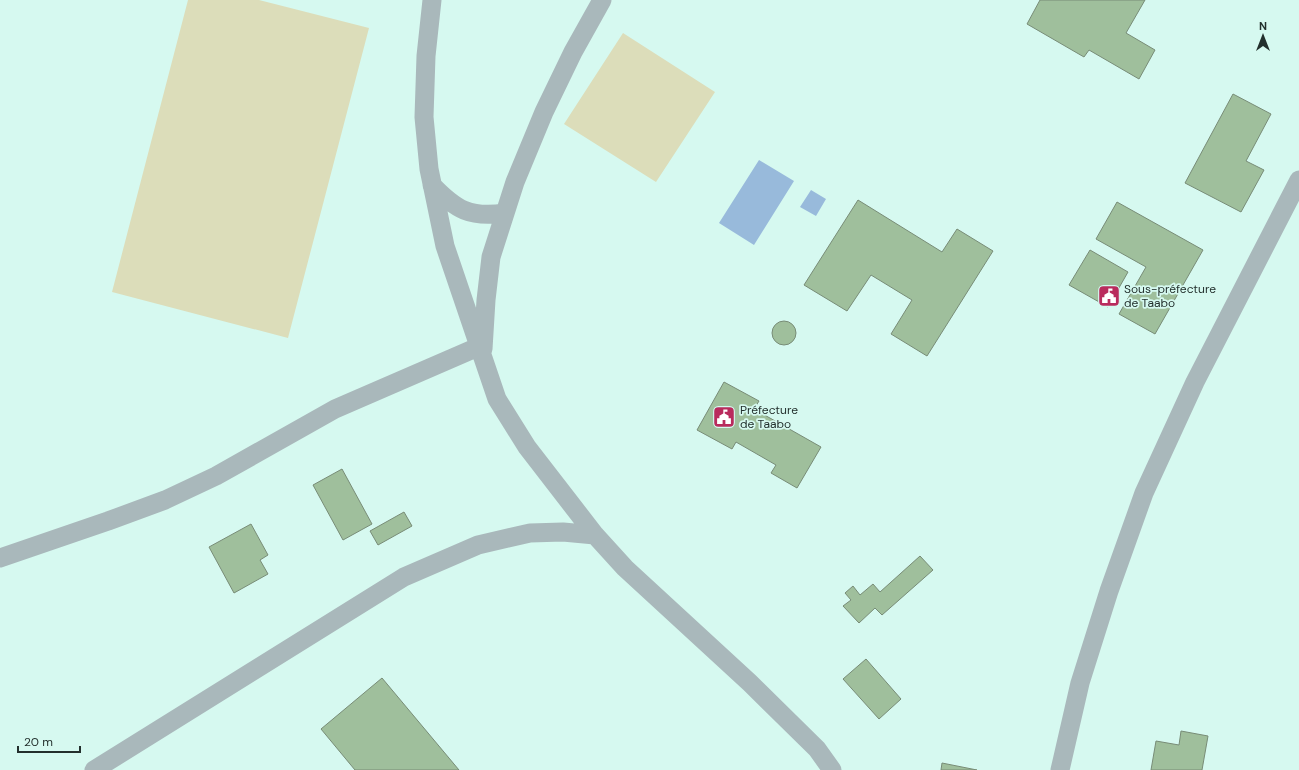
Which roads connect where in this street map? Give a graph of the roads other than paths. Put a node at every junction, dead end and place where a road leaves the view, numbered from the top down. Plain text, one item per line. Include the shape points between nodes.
1 (432, 0) edge
2 (602, 0) edge
3 (1299, 180) edge
4 (432, 185) junction
5 (505, 213) junction
6 (480, 352) junction
7 (595, 535) junction
8 (0, 558) edge
9 (94, 770) edge
10 (832, 770) edge
11 (1060, 770) edge

1 - 4 street via 426,56 424,117
2 - 5 street via 544,112
3 - 11 street via 1195,382 1144,493 1080,683
4 - 5 street via 460,209 474,214
4 - 6 street via 445,246
5 - 6 street via 491,257
6 - 7 street via 497,399 527,447
6 - 8 street via 335,409 216,476 165,500
7 - 9 street via 563,532 530,533 478,545 404,578
7 - 10 street via 625,568 750,683 817,749

